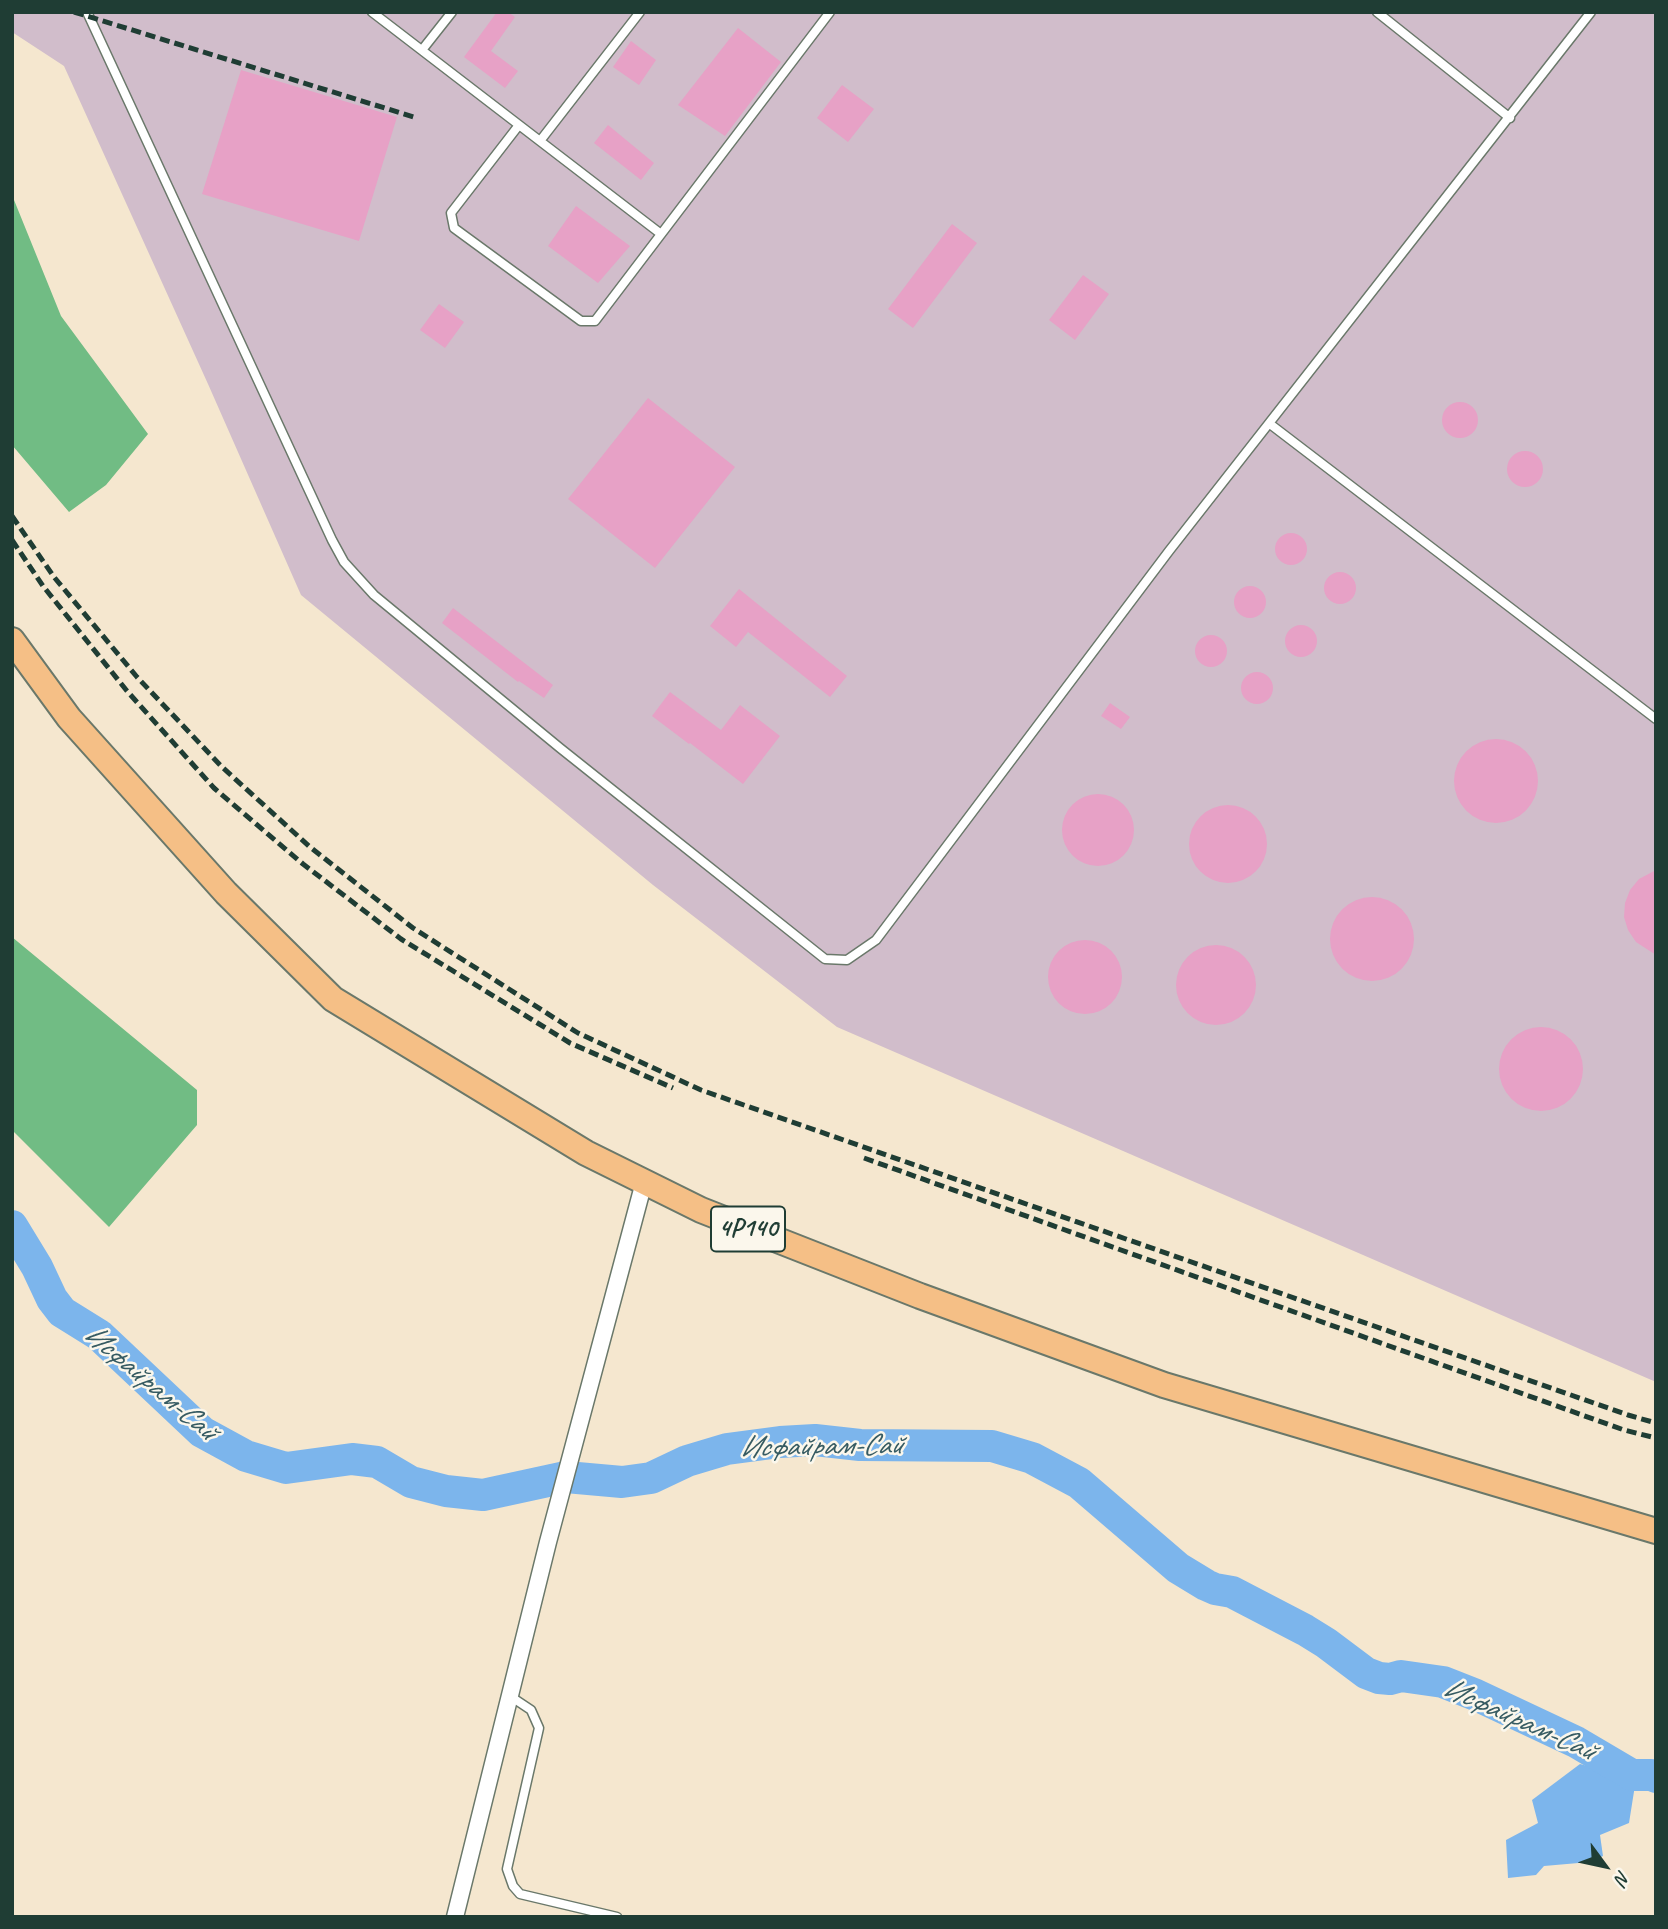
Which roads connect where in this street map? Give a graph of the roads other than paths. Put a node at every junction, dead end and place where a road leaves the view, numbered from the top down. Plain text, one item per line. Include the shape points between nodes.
1 (87, 12) edge
2 (372, 12) edge
3 (452, 12) edge
4 (640, 12) edge
5 (830, 12) edge
6 (1377, 12) edge
7 (1591, 12) edge
8 (422, 50) junction
9 (1510, 118) junction
10 (519, 125) junction
11 (540, 141) junction
12 (661, 234) junction
13 (1270, 424) junction
14 (12, 640) edge
15 (1656, 719) edge
16 (644, 1182) junction
17 (1656, 1531) edge
18 (510, 1696) junction
19 (455, 1917) edge
20 (617, 1917) edge

1 - 13 lane via 344,562 374,596 825,959 846,960 876,940
2 - 8 lane
3 - 8 lane
4 - 11 lane
5 - 12 lane
6 - 9 lane
7 - 9 lane
8 - 10 lane
9 - 13 lane
10 - 11 lane
10 - 12 lane via 452,213 454,228 581,321 595,321
11 - 12 lane
13 - 15 lane
14 - 16 main road, 4P140 via 69,718 226,893 333,999 586,1153
16 - 17 main road, 4P140 via 727,1221 1164,1385
16 - 18 street
18 - 19 street
18 - 20 lane via 531,1710 539,1728 507,1868 513,1886 520,1894

